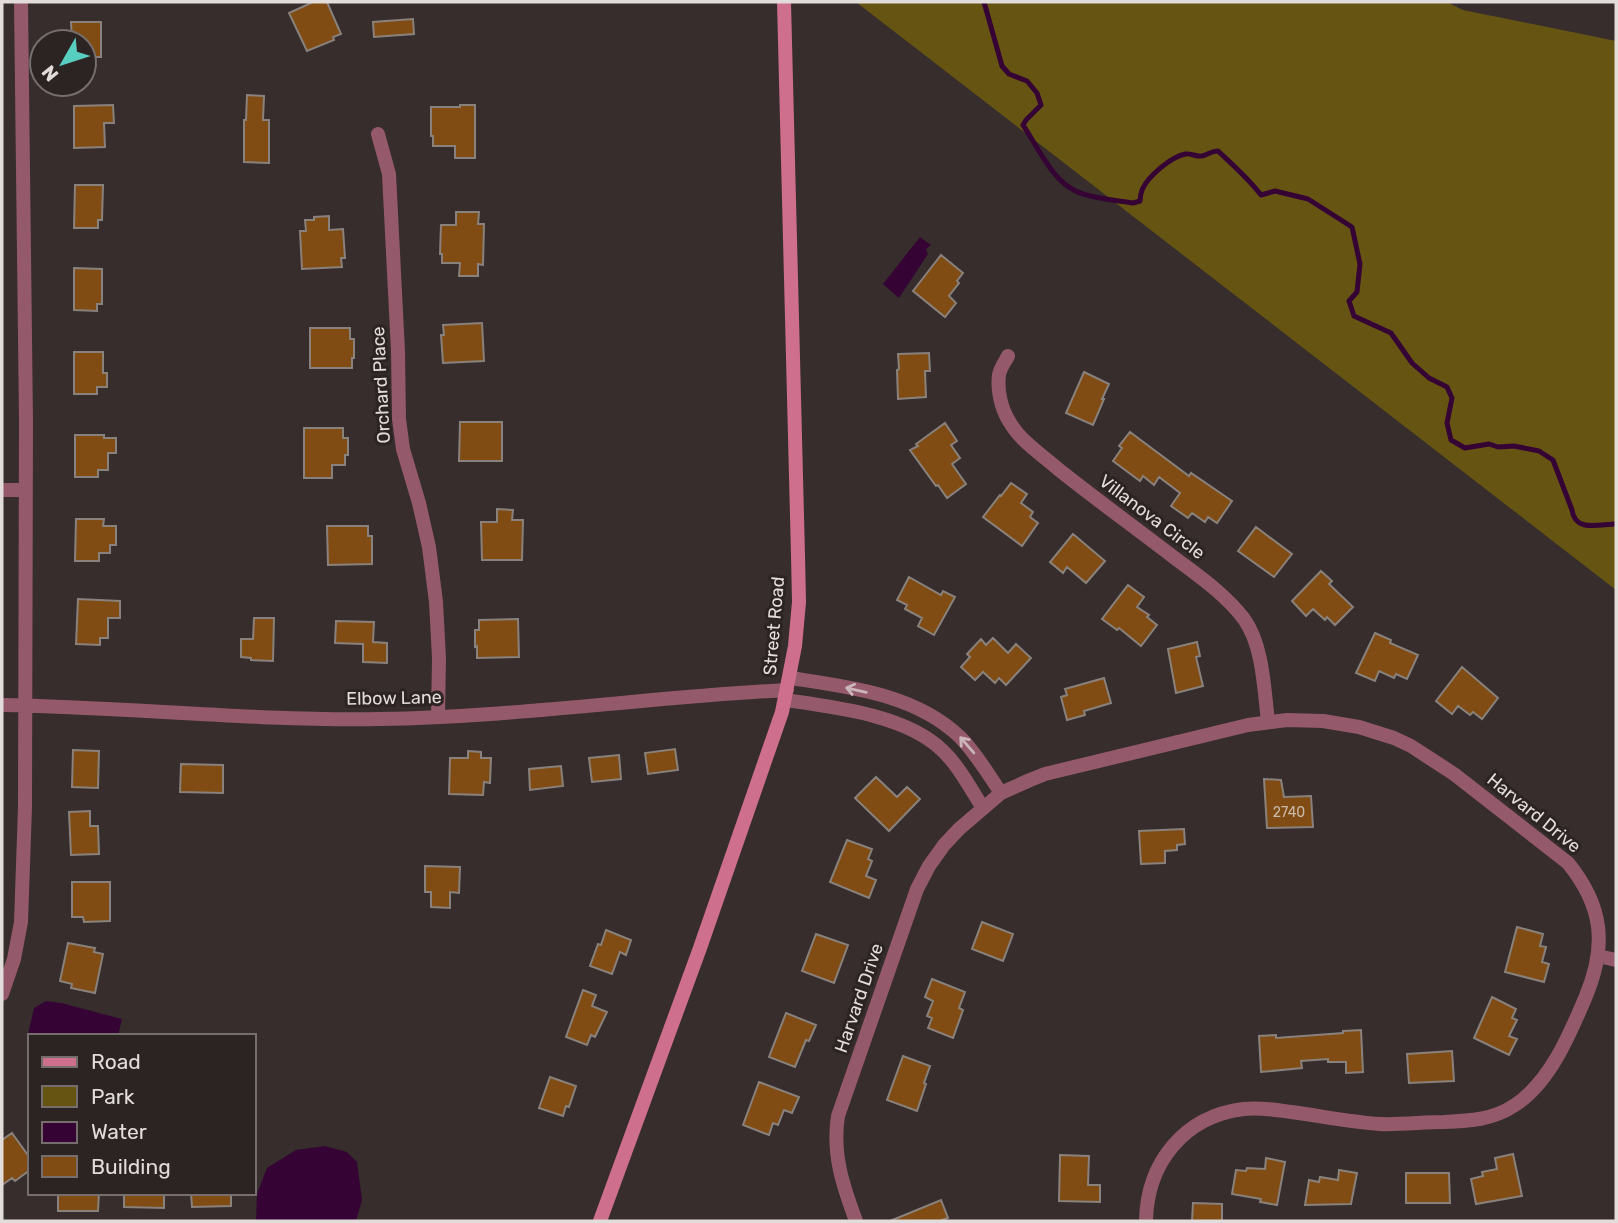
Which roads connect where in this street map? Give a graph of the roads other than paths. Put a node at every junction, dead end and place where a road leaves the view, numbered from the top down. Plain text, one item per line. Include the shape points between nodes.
1 (21, 2) edge
2 (784, 2) edge
3 (378, 134) dead end
4 (1008, 356) dead end
5 (2, 490) edge
6 (26, 490) junction
7 (787, 690) junction
8 (2, 705) edge
9 (25, 705) junction
10 (438, 716) junction
11 (1268, 721) junction
12 (1001, 793) junction
13 (983, 808) junction
14 (1598, 956) junction
15 (1616, 960) edge
16 (2, 993) edge
17 (600, 1221) edge
18 (856, 1221) edge
19 (1146, 1221) edge

1 - 6 street
2 - 7 main road, Street Road via 799,579
3 - 10 street, Orchard Place via 389,174 399,419 429,547 436,602
4 - 11 street, Villanova Circle via 999,373 999,389 1001,404 1016,433 1213,587 1246,622 1259,655
5 - 6 street
6 - 9 street
7 - 10 street, Elbow Lane
12 -> 7 street via 960,737 916,706 834,684
7 - 13 street via 902,724 923,735 950,758
7 - 17 main road, Street Road via 700,948
8 - 9 street, Elbow Lane
9 - 10 street, Elbow Lane via 255,717
9 - 16 street via 23,904 14,959
11 - 12 street, Harvard Drive via 1045,774
11 - 14 street, Harvard Drive via 1323,721 1359,727 1411,746 1454,774 1568,863 1582,880 1597,920
12 - 13 street, Harvard Drive
13 - 18 street, Harvard Drive via 944,845 917,889 838,1116 837,1163
14 - 15 street
14 - 19 street, Harvard Drive via 1591,985 1548,1073 1515,1105 1474,1121 1381,1124 1268,1108 1220,1114 1179,1139 1162,1160 1152,1181

